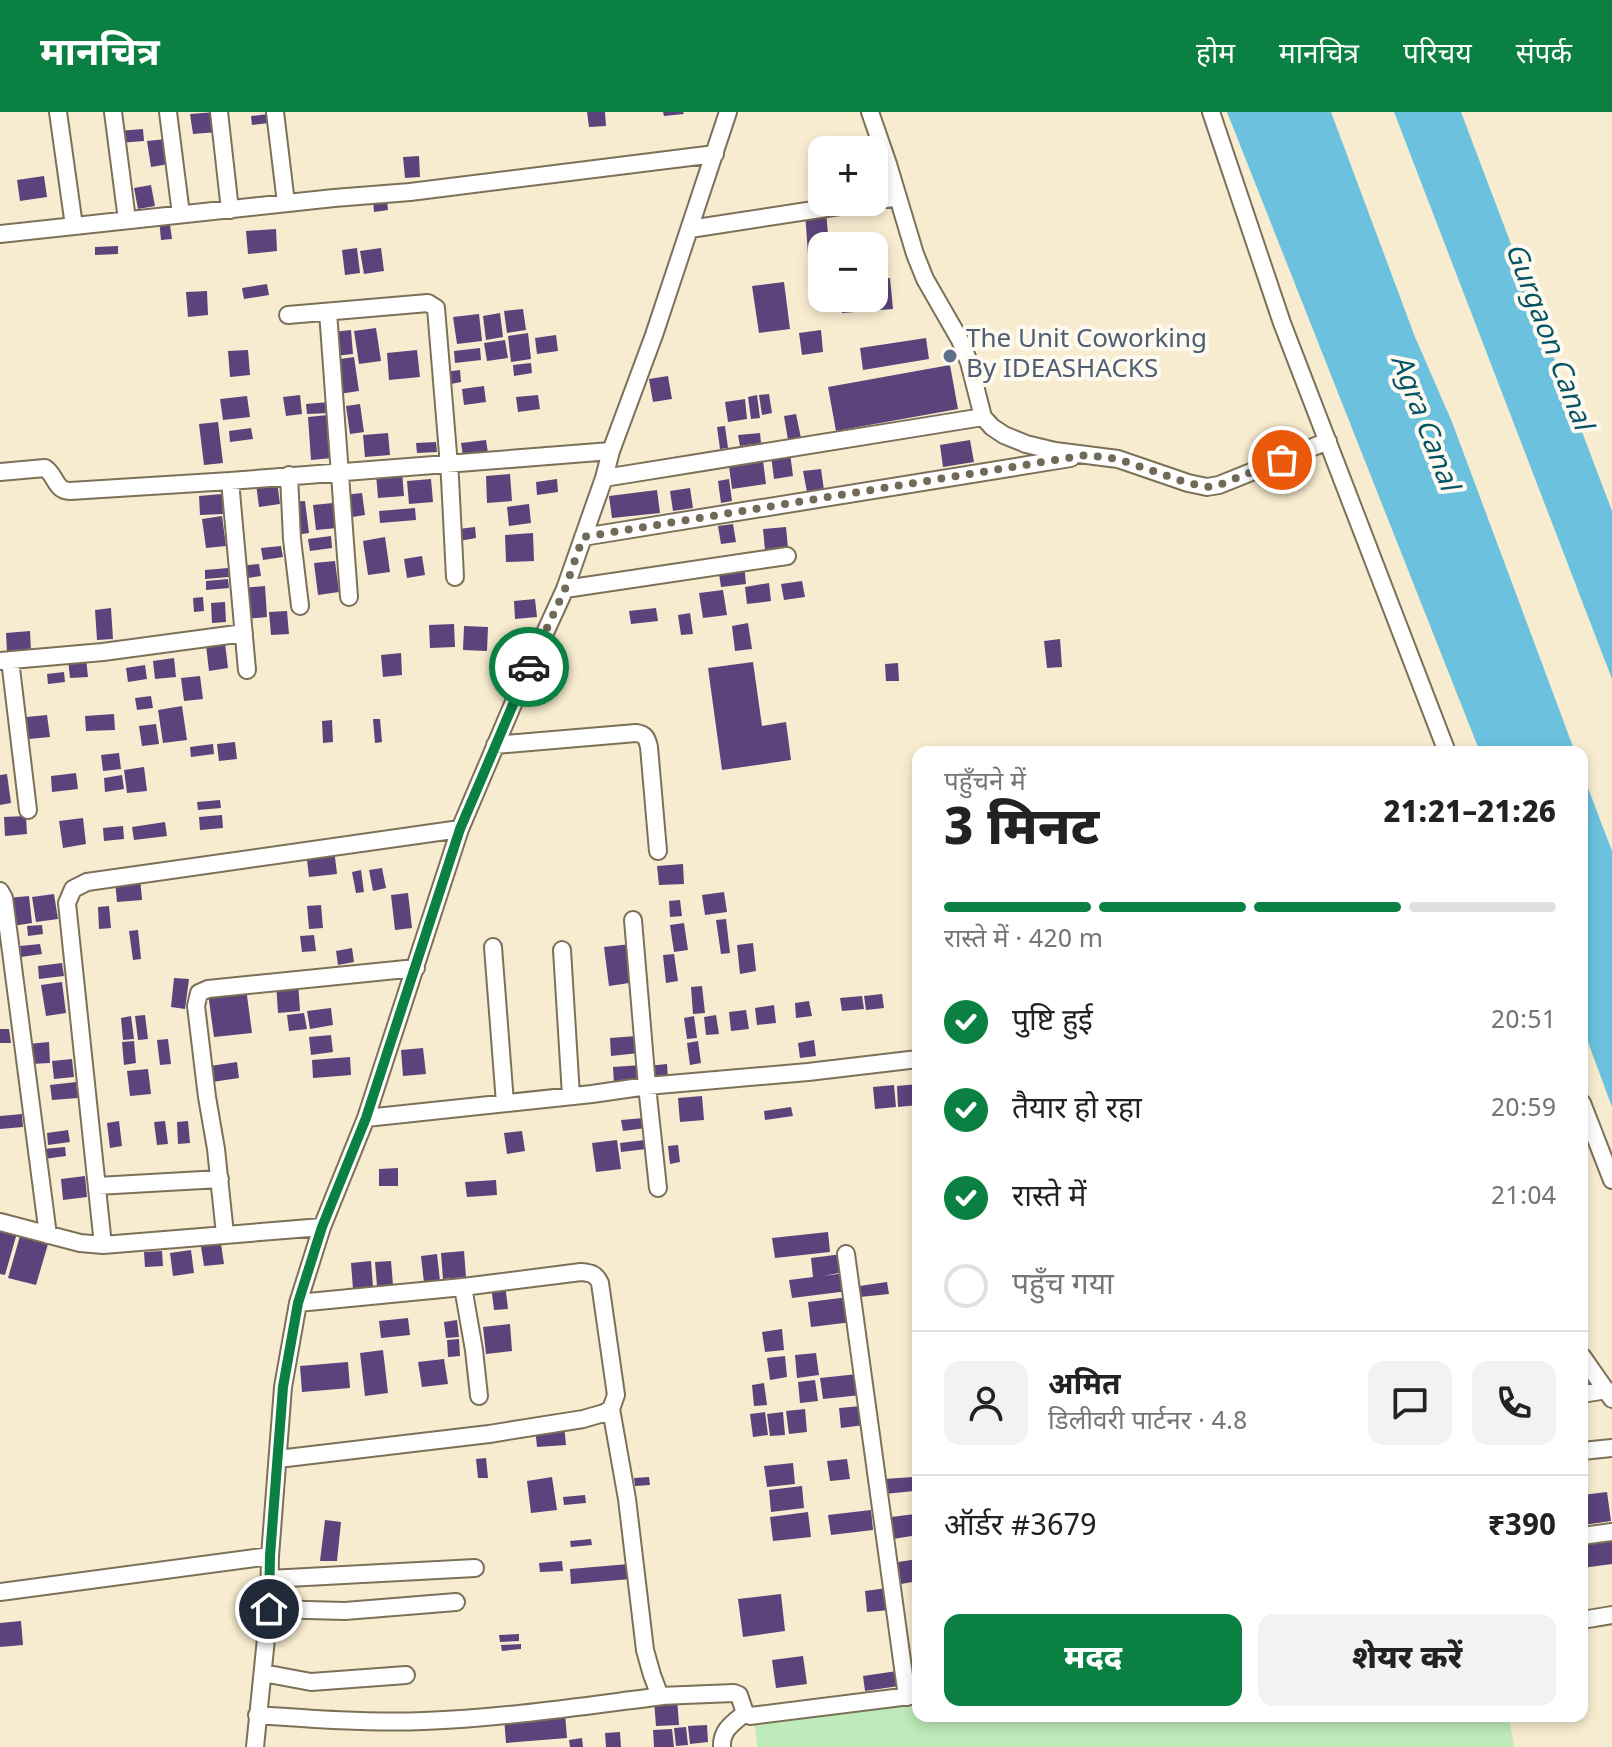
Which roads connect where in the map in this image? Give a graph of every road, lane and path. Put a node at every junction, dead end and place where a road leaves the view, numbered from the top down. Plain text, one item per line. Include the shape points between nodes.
1 (58, 112) edge
2 (113, 112) edge
3 (168, 112) edge
4 (219, 112) edge
5 (275, 112) edge
6 (728, 112) edge
7 (870, 112) edge
8 (1211, 112) edge
9 (715, 154) junction
10 (898, 197) junction
11 (888, 199) edge
12 (286, 203) junction
13 (230, 210) junction
14 (808, 211) edge
15 (181, 214) junction
16 (127, 220) junction
17 (74, 226) junction
18 (690, 229) junction
19 (0, 234) edge
20 (328, 312) junction
21 (288, 315) dead end
22 (983, 417) junction
23 (1328, 441) junction
24 (611, 451) junction
25 (1086, 455) junction
26 (449, 463) junction
27 (340, 471) junction
28 (0, 472) edge
29 (289, 475) junction
30 (604, 478) junction
31 (230, 481) junction
32 (583, 537) junction
33 (787, 556) dead end
34 (455, 577) dead end
35 (565, 589) junction
36 (349, 597) dead end
37 (300, 606) dead end
38 (244, 633) junction
39 (5, 660) edge
40 (247, 670) dead end
41 (495, 745) junction
42 (1445, 746) edge
43 (28, 810) dead end
44 (460, 829) junction
45 (658, 851) dead end
46 (0, 891) edge
47 (633, 920) dead end
48 (493, 947) dead end
49 (562, 950) dead end
50 (416, 968) junction
51 (912, 1060) edge
52 (647, 1086) junction
53 (571, 1096) junction
54 (505, 1103) junction
55 (366, 1118) junction
56 (1588, 1118) edge
57 (220, 1179) junction
58 (1612, 1180) edge
59 (97, 1186) junction
60 (658, 1188) dead end
61 (0, 1222) edge
62 (322, 1227) junction
63 (225, 1234) junction
64 (48, 1235) junction
65 (103, 1245) junction
66 (846, 1254) dead end
67 (463, 1287) junction
68 (298, 1303) junction
69 (1588, 1364) edge
70 (1588, 1394) edge
71 (1610, 1395) edge
72 (479, 1396) dead end
73 (611, 1409) junction
74 (1612, 1448) edge
75 (1588, 1450) edge
76 (278, 1459) junction
77 (1612, 1532) edge
78 (1588, 1535) edge
79 (270, 1556) junction
80 (475, 1568) dead end
81 (269, 1579) junction
82 (0, 1592) edge
83 (456, 1602) dead end
84 (269, 1609) junction
85 (1612, 1615) edge
86 (1588, 1619) edge
87 (263, 1673) junction
88 (406, 1675) dead end
89 (663, 1696) junction
90 (912, 1696) edge
91 (745, 1713) junction
92 (257, 1715) junction
93 (255, 1747) edge
94 (722, 1747) edge

1 - 17 street
2 - 16 street
3 - 15 street
4 - 13 street
5 - 12 street
6 - 9 street
7 - 10 street
8 - 23 street
9 - 12 street
9 - 18 street
10 - 11 street
10 - 22 street via 925,279 969,362
12 - 13 street
13 - 15 street
14 - 18 street
15 - 16 street
16 - 17 street
17 - 19 street
18 - 24 street
20 - 21 street
20 - 26 street via 428,303 436,308
20 - 27 street
22 - 25 street via 1004,435 1026,444
22 - 30 street
23 - 25 street via 1207,487 1118,459
23 - 42 street
24 - 26 street
24 - 30 street
25 - 32 street
26 - 27 street
26 - 34 street
27 - 29 street
27 - 36 street
28 - 31 street via 45,468 65,491
29 - 31 street
29 - 37 street
30 - 32 street
31 - 38 street
32 - 35 street
33 - 35 street
35 - 41 street
38 - 39 street
38 - 40 street
39 - 43 street
41 - 44 street
41 - 45 street via 643,734 649,747
44 - 50 street
44 - 59 street via 87,882 73,889 67,903
46 - 64 street
47 - 52 street
48 - 54 street
49 - 53 street
50 - 55 street
50 - 57 street via 199,993 196,1006
51 - 52 street
52 - 53 street
52 - 60 street
53 - 54 street
54 - 55 street
55 - 62 street
56 - 58 street
57 - 59 street
57 - 63 street
59 - 65 street
61 - 64 street
62 - 63 street
62 - 68 street
63 - 65 street
64 - 65 street
66 - 90 street
67 - 68 street
67 - 72 street
67 - 73 street via 581,1272 597,1277 616,1388
68 - 76 street via 283,1387
69 - 71 street
70 - 71 street
73 - 76 street via 583,1419 489,1434
73 - 89 street via 645,1650
74 - 75 street
76 - 79 street
77 - 78 street
79 - 81 street
79 - 82 street
80 - 81 street
81 - 84 street
83 - 84 street via 345,1611
84 - 87 street
85 - 86 street
87 - 88 street via 311,1682
87 - 92 street
89 - 91 street via 734,1693
89 - 92 street via 423,1721
90 - 91 street
91 - 94 street via 726,1731
92 - 93 street

